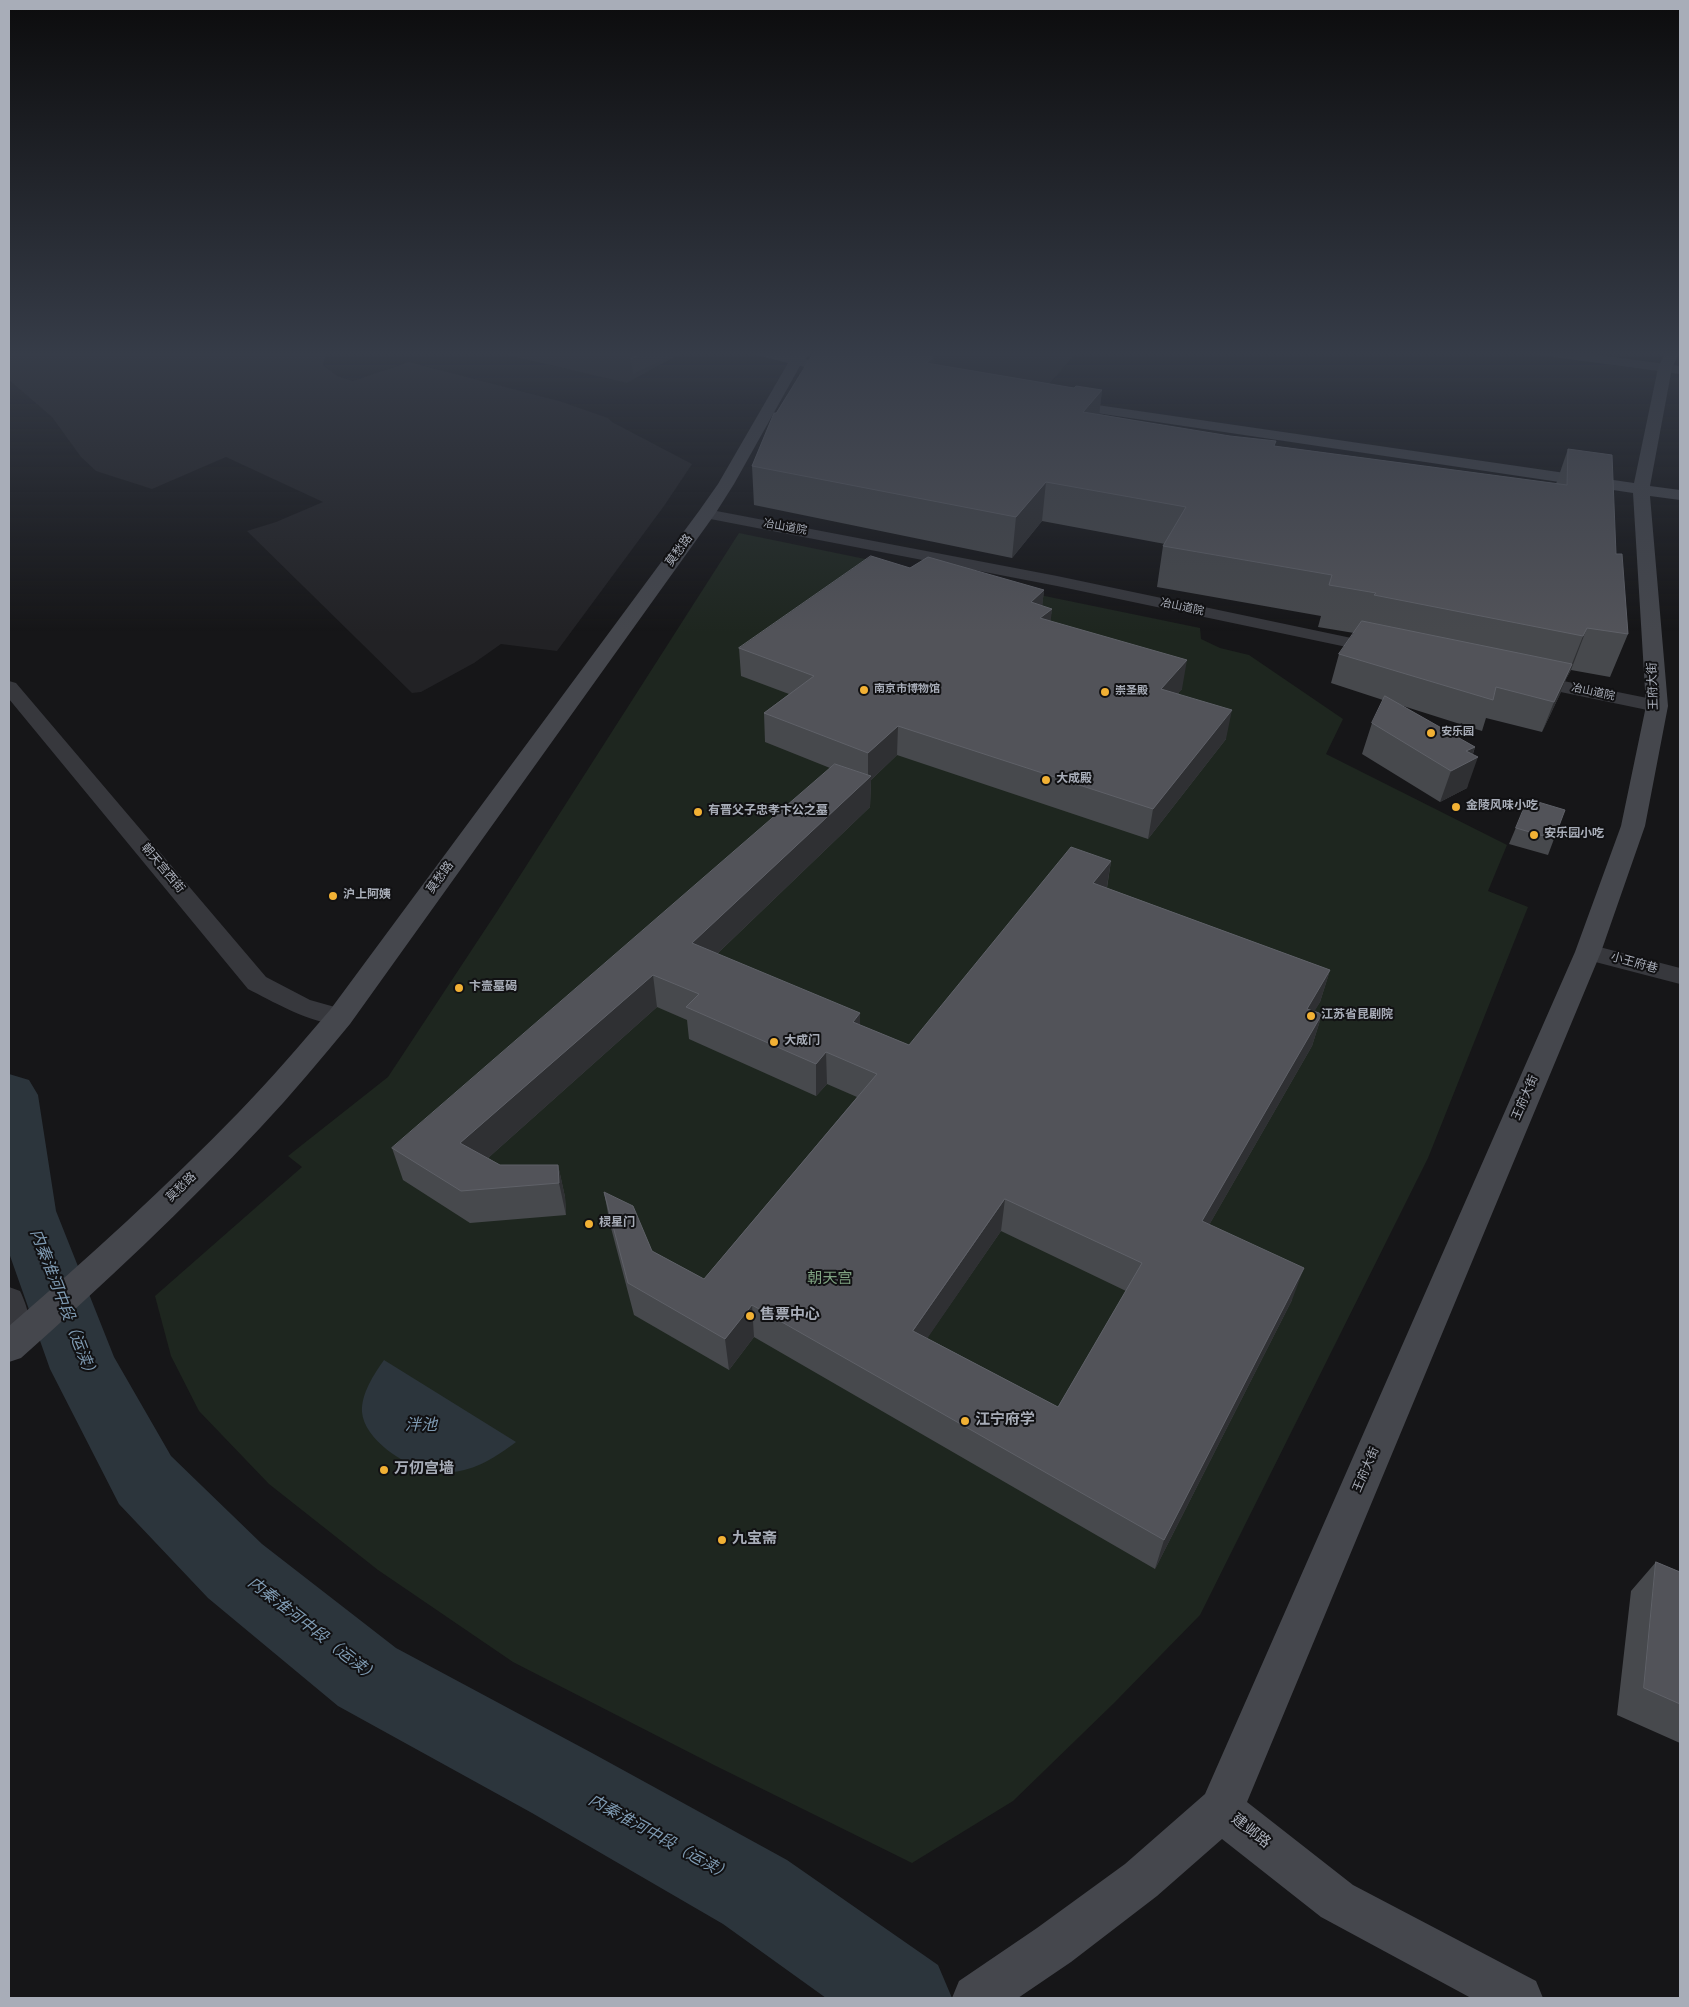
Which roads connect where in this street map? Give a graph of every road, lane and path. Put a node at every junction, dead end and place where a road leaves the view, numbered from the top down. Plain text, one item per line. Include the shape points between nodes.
1 (749, 445) edge
2 (1342, 445) edge
3 (1652, 445) edge
4 (1641, 488) junction
5 (1680, 495) edge
6 (706, 514) junction
7 (1393, 652) edge
8 (1510, 676) edge
9 (9, 687) edge
10 (1656, 706) junction
11 (1588, 952) junction
12 (1680, 976) edge
13 (340, 1017) junction
14 (9, 1300) edge
15 (13, 1344) edge
16 (1221, 1810) junction
17 (976, 1998) edge
18 (1519, 1998) edge

1 - 6 street, 莫愁路
2 - 4 street
3 - 4 street, 王府大街
4 - 5 street
4 - 10 street, 王府大街
6 - 7 street, 冶山道院 via 1038,578
6 - 13 street, 莫愁路
8 - 10 street, 冶山道院
9 - 13 street, 朝天宫西街 via 257,983 301,1006
10 - 11 street, 王府大街 via 1634,826
11 - 12 street, 小王府巷
11 - 16 street, 王府大街
13 - 15 street, 莫愁路 via 226,1144
14 - 15 street
16 - 17 street, 建邺路 via 1141,1880
16 - 18 street, 建邺路 via 1337,1901

